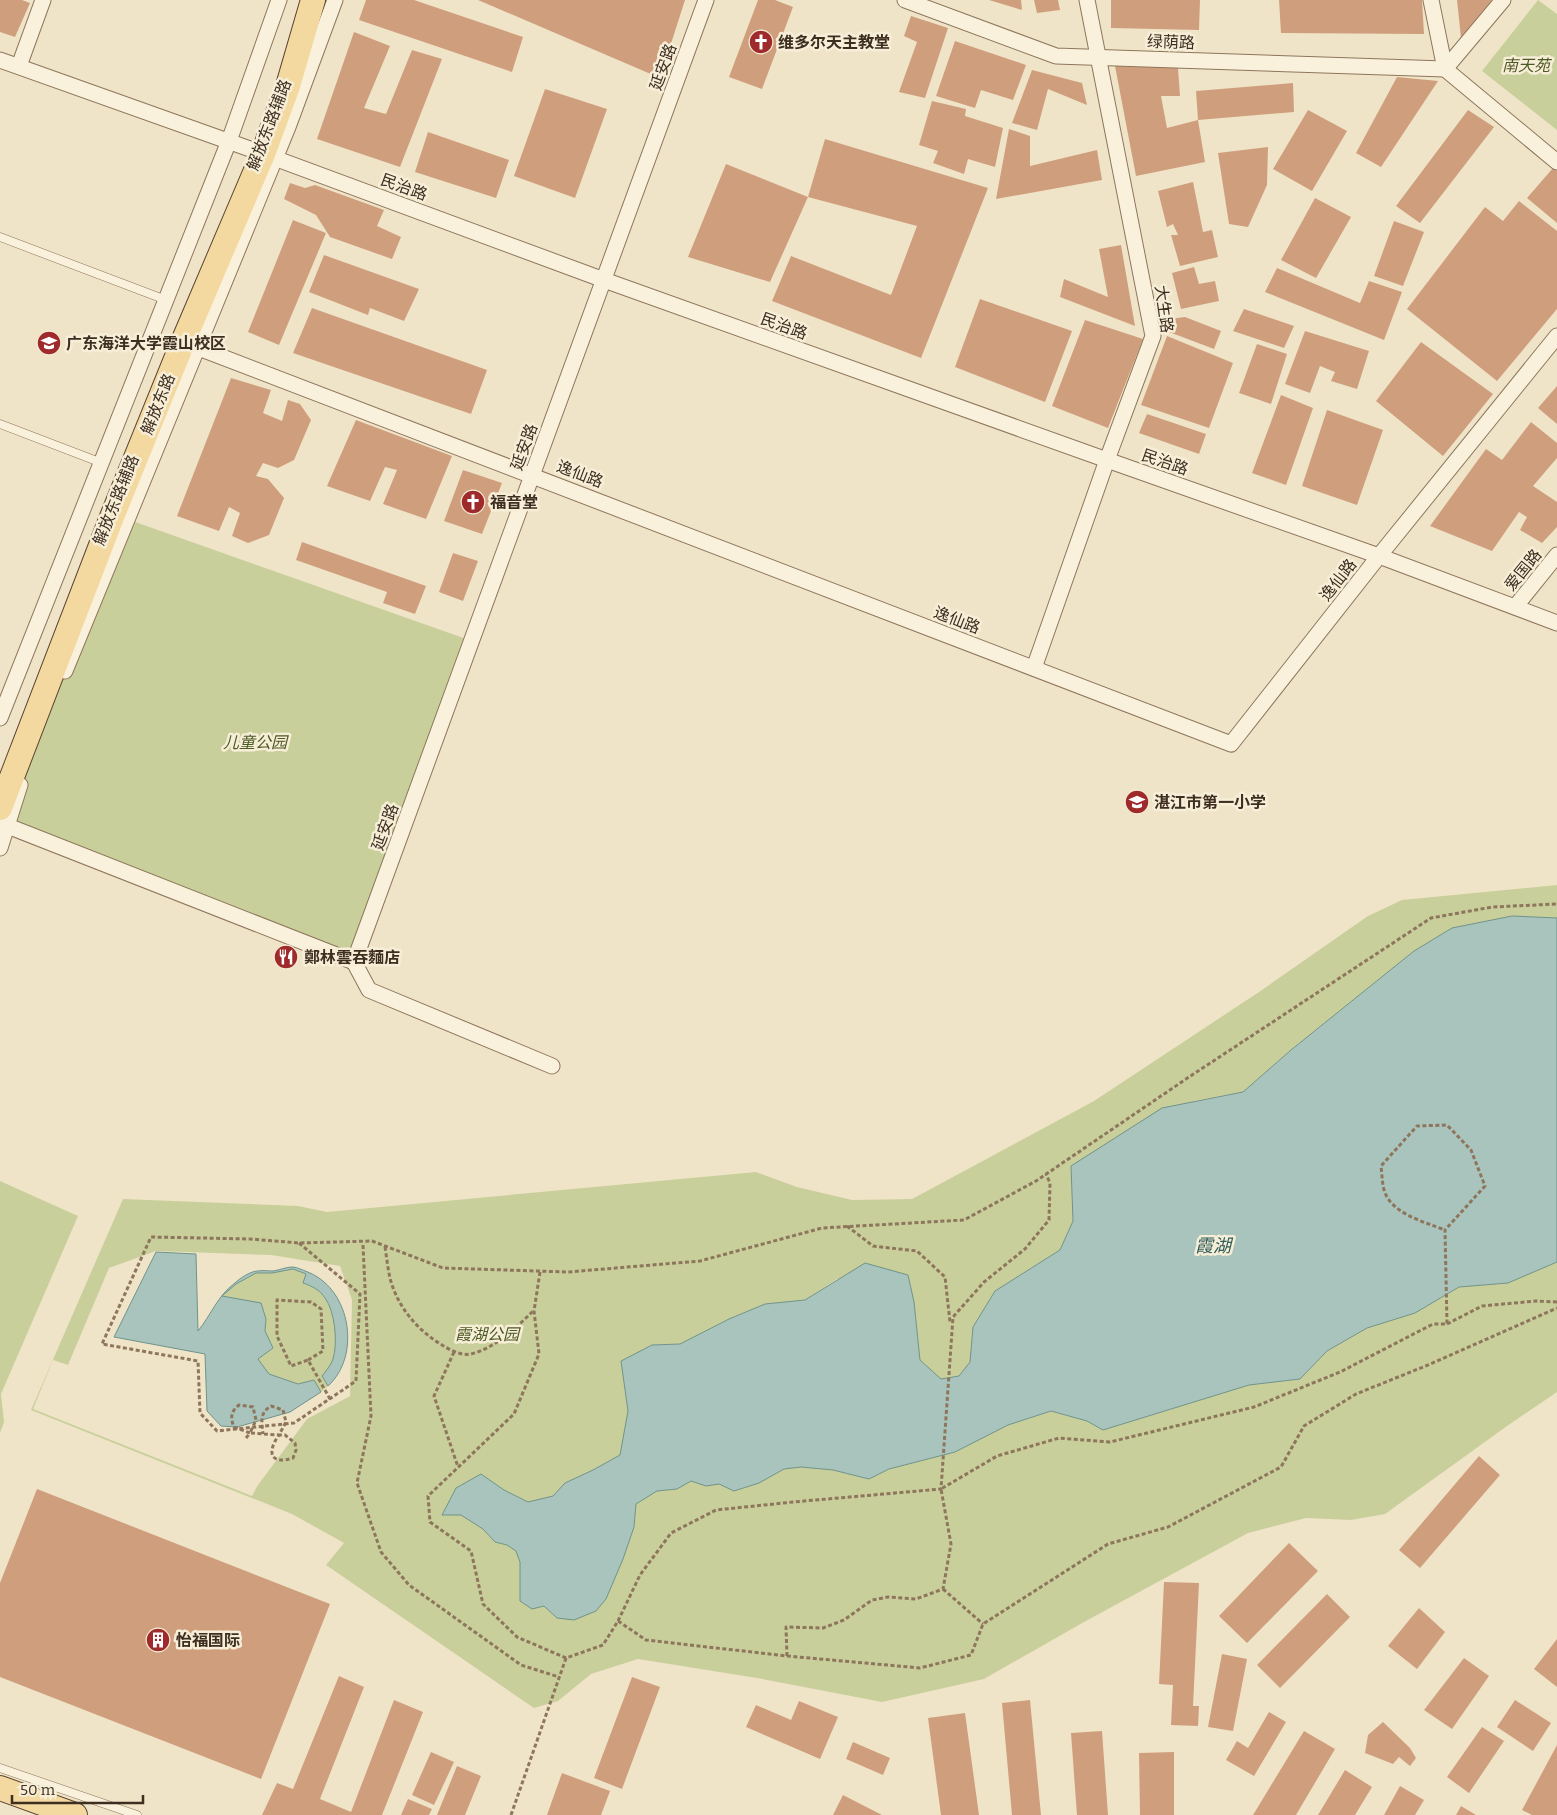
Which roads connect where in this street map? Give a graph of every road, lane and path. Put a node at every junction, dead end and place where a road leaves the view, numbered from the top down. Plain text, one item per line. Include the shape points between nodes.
1 (43, 0) edge
2 (279, 0) edge
3 (302, 0) edge
4 (313, 0) edge
5 (335, 0) edge
6 (706, 0) edge
7 (905, 0) edge
8 (1086, 0) edge
9 (1431, 0) edge
10 (1503, 0) edge
11 (1099, 58) junction
12 (0, 60) edge
13 (19, 66) junction
14 (1445, 69) junction
15 (247, 148) junction
16 (1557, 162) edge
17 (0, 237) edge
18 (604, 280) junction
19 (166, 300) junction
20 (1557, 336) edge
21 (183, 342) junction
22 (0, 424) edge
23 (1107, 460) junction
24 (102, 463) junction
25 (533, 475) junction
26 (1557, 555) edge
27 (1379, 556) junction
28 (1515, 607) junction
29 (1557, 623) edge
30 (1034, 668) junction
31 (0, 718) edge
32 (0, 767) edge
33 (0, 808) edge
34 (0, 823) edge
35 (0, 848) edge
36 (1557, 904) edge
37 (354, 962) junction
38 (552, 1066) dead end
39 (1046, 1174) junction
40 (847, 1226) junction
41 (1445, 1230) junction
42 (299, 1243) junction
43 (363, 1245) dead end
44 (385, 1247) junction
45 (540, 1272) junction
46 (1557, 1302) edge
47 (1557, 1308) edge
48 (534, 1311) junction
49 (1447, 1324) junction
50 (951, 1327) junction
51 (454, 1352) junction
52 (308, 1360) junction
53 (330, 1399) junction
54 (250, 1433) junction
55 (263, 1434) junction
56 (279, 1435) junction
57 (246, 1438) dead end
58 (458, 1467) junction
59 (941, 1489) junction
60 (943, 1589) junction
61 (618, 1622) junction
62 (983, 1624) junction
63 (787, 1656) junction
64 (566, 1658) junction
65 (559, 1677) junction
66 (0, 1768) edge
67 (0, 1788) edge
68 (75, 1815) edge
69 (137, 1815) edge
70 (511, 1815) edge

1 - 13 street
2 - 15 street, 解放东路辅路
3 - 15 main road, 解放东路 via 276,82
4 - 15 main road, 解放东路 via 288,86
5 - 35 street, 解放东路辅路 via 288,127 30,756
6 - 18 street, 延安路
7 - 11 street, 绿荫路 via 1056,56
8 - 11 street, 大生路
9 - 14 street
10 - 14 street
11 - 14 street, 绿荫路
11 - 23 street, 大生路 via 1153,336
12 - 13 street, 民治路
13 - 15 street, 民治路
14 - 16 street
15 - 18 street, 民治路
15 - 19 street, 解放东路辅路
15 - 21 main road, 解放东路
15 - 32 main road, 解放东路
17 - 19 lane
18 - 23 street, 民治路
18 - 25 street, 延安路
19 - 24 street, 解放东路辅路
20 - 27 street, 逸仙路
21 - 25 street, 逸仙路
21 - 33 main road, 解放东路
22 - 24 lane
23 - 27 street, 民治路
23 - 30 street, 大生路
24 - 31 street, 解放东路辅路
25 - 30 street, 逸仙路
25 - 37 street, 延安路
26 - 28 street, 爱国路
27 - 28 street, 民治路
27 - 30 street, 逸仙路 via 1232,744
28 - 29 street, 民治路
34 - 37 street
36 - 39 path via 1492,907 1431,918
37 - 38 street via 369,990
39 - 40 path via 964,1220
39 - 50 path via 1050,1184 1049,1220 1025,1249 984,1282 953,1317
40 - 45 path via 822,1228 700,1261
40 - 50 path via 873,1246 918,1251 945,1277
41 - 41 path via 1485,1186 1472,1150 1447,1125 1417,1126 1381,1166 1385,1191 1396,1206 1417,1220
41 - 49 path
42 - 44 path via 372,1241
42 - 53 path via 360,1294 356,1381
42 - 53 path via 151,1237 102,1344 198,1361 200,1413 217,1431 294,1423
43 - 65 path via 371,1416 357,1483 381,1552 409,1585 521,1665
44 - 45 path via 443,1268
44 - 51 path via 392,1285 407,1315 428,1336
45 - 48 path
46 - 49 path via 1536,1300 1482,1306
47 - 62 path via 1428,1366 1356,1394 1304,1426 1282,1467 1168,1527 1108,1544
48 - 51 path via 491,1346 469,1354
48 - 58 path via 539,1354 514,1414
49 - 59 path via 1432,1324 1340,1372 1254,1408 1110,1442 1059,1438 997,1456
50 - 59 path
51 - 58 path via 434,1396
52 - 52 path via 291,1366 277,1336 277,1300 311,1302 321,1309 323,1351
52 - 53 path
54 - 54 path, bridge via 256,1420 254,1407 239,1404 231,1420 234,1427
54 - 55 path, bridge
54 - 57 path, bridge
55 - 56 path, bridge
55 - 56 path, bridge via 262,1416 264,1410 271,1406 278,1407 285,1416 286,1422
56 - 56 path, bridge via 285,1435 295,1443 293,1458 283,1462 272,1455 273,1444
58 - 64 path via 428,1496 430,1522 471,1551 484,1604 517,1637
59 - 60 path via 951,1544
59 - 61 path via 716,1510 671,1533 640,1575
60 - 62 path
60 - 63 path via 916,1599 888,1597 872,1600 844,1620 823,1628 786,1626
61 - 63 path via 646,1640
61 - 64 path via 603,1645
62 - 63 path via 970,1655 920,1668
64 - 65 path
65 - 70 path
66 - 69 lane
67 - 68 main road

